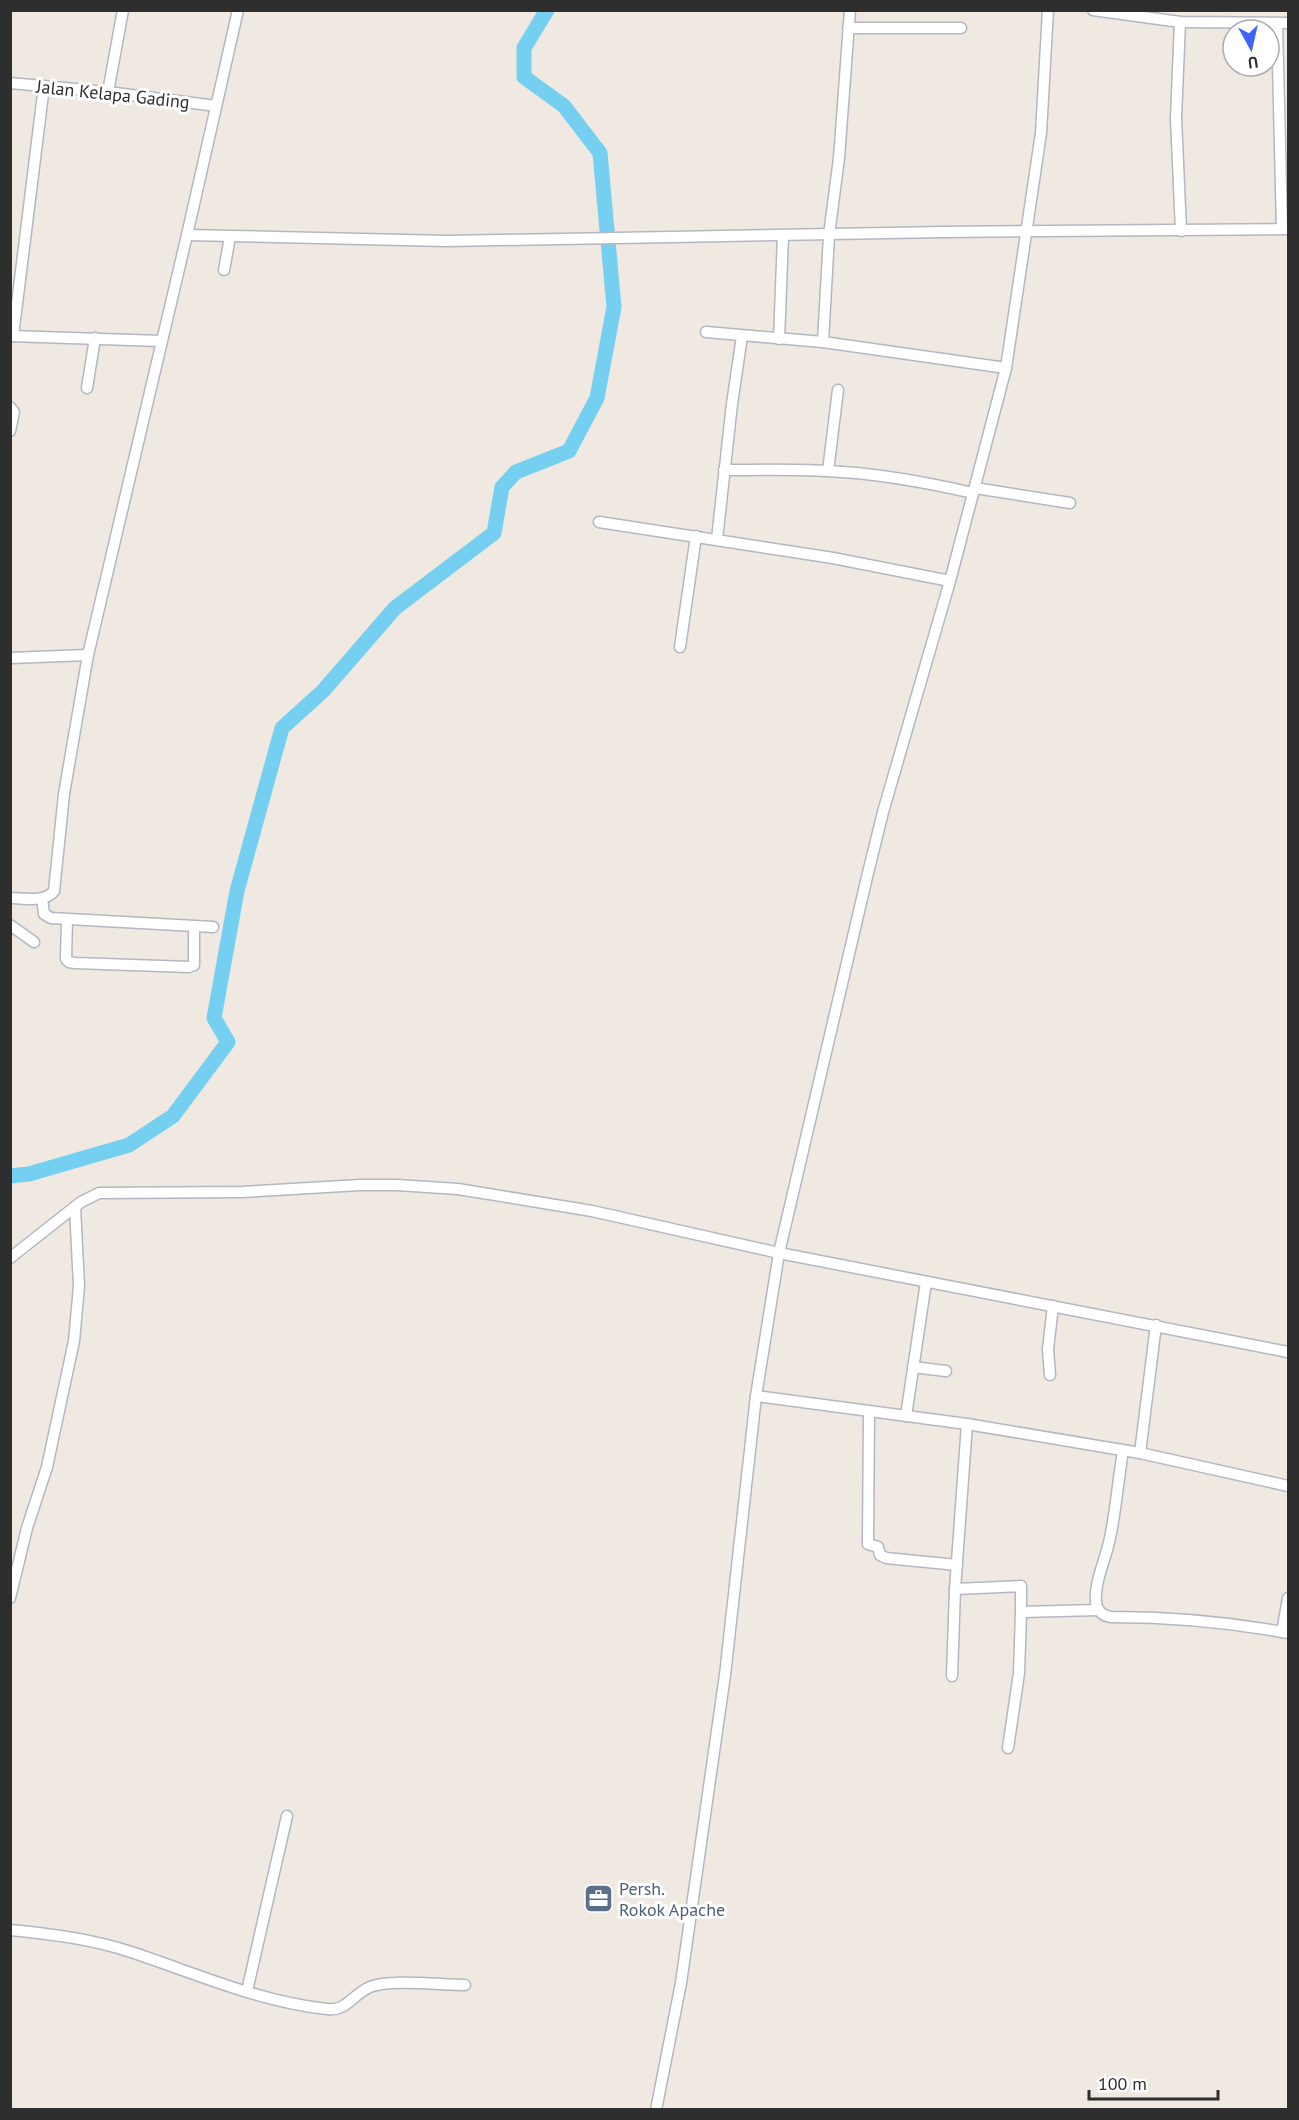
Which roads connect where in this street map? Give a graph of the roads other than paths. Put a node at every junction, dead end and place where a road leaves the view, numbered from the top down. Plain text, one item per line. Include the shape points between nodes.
1 (123, 10) edge
2 (238, 10) edge
3 (850, 10) edge
4 (1048, 10) edge
5 (1093, 10) edge
6 (1180, 22) junction
7 (1283, 23) edge
8 (849, 28) junction
9 (961, 28) dead end
10 (10, 83) edge
11 (44, 86) junction
12 (108, 92) junction
13 (216, 106) junction
14 (1285, 229) edge
15 (1181, 231) junction
16 (1028, 232) junction
17 (187, 235) junction
18 (829, 235) junction
19 (783, 236) junction
20 (230, 237) junction
21 (224, 270) dead end
22 (706, 332) dead end
23 (12, 336) edge
24 (742, 336) junction
25 (94, 338) junction
26 (779, 339) junction
27 (161, 341) junction
28 (823, 342) junction
29 (1006, 368) junction
30 (87, 387) dead end
31 (838, 390) dead end
32 (10, 407) edge
33 (10, 431) edge
34 (724, 470) junction
35 (828, 471) junction
36 (974, 491) junction
37 (1070, 504) dead end
38 (599, 522) dead end
39 (696, 536) junction
40 (717, 539) junction
41 (950, 581) junction
42 (680, 647) dead end
43 (88, 655) junction
44 (10, 658) edge
45 (10, 898) edge
46 (42, 898) junction
47 (67, 920) junction
48 (10, 925) edge
49 (194, 927) junction
50 (213, 927) dead end
51 (34, 942) dead end
52 (75, 1207) junction
53 (779, 1253) junction
54 (10, 1258) edge
55 (926, 1282) junction
56 (1053, 1306) junction
57 (1156, 1325) junction
58 (1288, 1352) edge
59 (913, 1367) junction
60 (946, 1371) dead end
61 (1050, 1375) dead end
62 (756, 1396) junction
63 (869, 1412) junction
64 (906, 1416) junction
65 (967, 1424) junction
66 (1123, 1451) junction
67 (1140, 1453) junction
68 (1288, 1486) edge
69 (957, 1566) junction
70 (955, 1589) junction
71 (10, 1598) edge
72 (1288, 1598) edge
73 (1098, 1610) junction
74 (1021, 1612) junction
75 (1285, 1633) edge
76 (952, 1676) dead end
77 (1008, 1748) dead end
78 (287, 1816) dead end
79 (10, 1930) edge
80 (465, 1985) dead end
81 (247, 1991) junction
82 (656, 2109) edge

1 - 12 street
2 - 13 street
3 - 8 street
4 - 16 street via 1041,133
5 - 6 street
6 - 7 street
6 - 15 street via 1176,118
7 - 14 street
8 - 9 street
8 - 18 street
10 - 11 street, Jalan Kelapa Gading
11 - 12 street, Jalan Kelapa Gading
11 - 23 street
12 - 13 street, Jalan Kelapa Gading
13 - 17 street
14 - 15 street
15 - 16 street
16 - 18 street
16 - 29 street
17 - 20 street
17 - 27 street
18 - 19 street
18 - 28 street
19 - 20 street via 447,241
19 - 26 street
20 - 21 street
22 - 24 street
23 - 25 street
24 - 26 street
24 - 34 street
25 - 27 street
25 - 30 street
26 - 28 street
27 - 43 street
28 - 29 street
29 - 36 street
31 - 35 street
32 - 33 street via 14,412
34 - 35 street
34 - 40 street
35 - 36 street
36 - 37 street
36 - 41 street
38 - 39 street
39 - 40 street
39 - 42 street
40 - 41 street
41 - 53 street via 886,801
43 - 44 street
43 - 46 street via 64,794 54,891
45 - 46 street
46 - 47 street via 45,916
47 - 49 street
47 - 49 street via 66,959 75,963 192,966
48 - 51 street
49 - 50 street
52 - 53 street via 108,1192 419,1186 581,1209
52 - 54 street
52 - 71 street via 79,1286 74,1341 47,1467
53 - 55 street
53 - 62 street
55 - 56 street
55 - 59 street
56 - 57 street
56 - 61 street via 1048,1348
57 - 58 street
57 - 67 street
59 - 60 street
59 - 64 street
62 - 63 street
62 - 82 street via 725,1675 681,1983
63 - 64 street
63 - 69 street via 868,1544 878,1547 880,1555 886,1558
64 - 65 street
65 - 66 street
65 - 69 street
66 - 67 street
66 - 73 street via 1097,1594
67 - 68 street
69 - 70 street
70 - 74 street via 1021,1586
70 - 76 street
72 - 75 street
73 - 74 street
73 - 75 street via 1111,1617 1191,1619
74 - 77 street via 1019,1673
78 - 81 street
79 - 81 street via 71,1937
80 - 81 street via 376,1985 344,2007 332,2010

